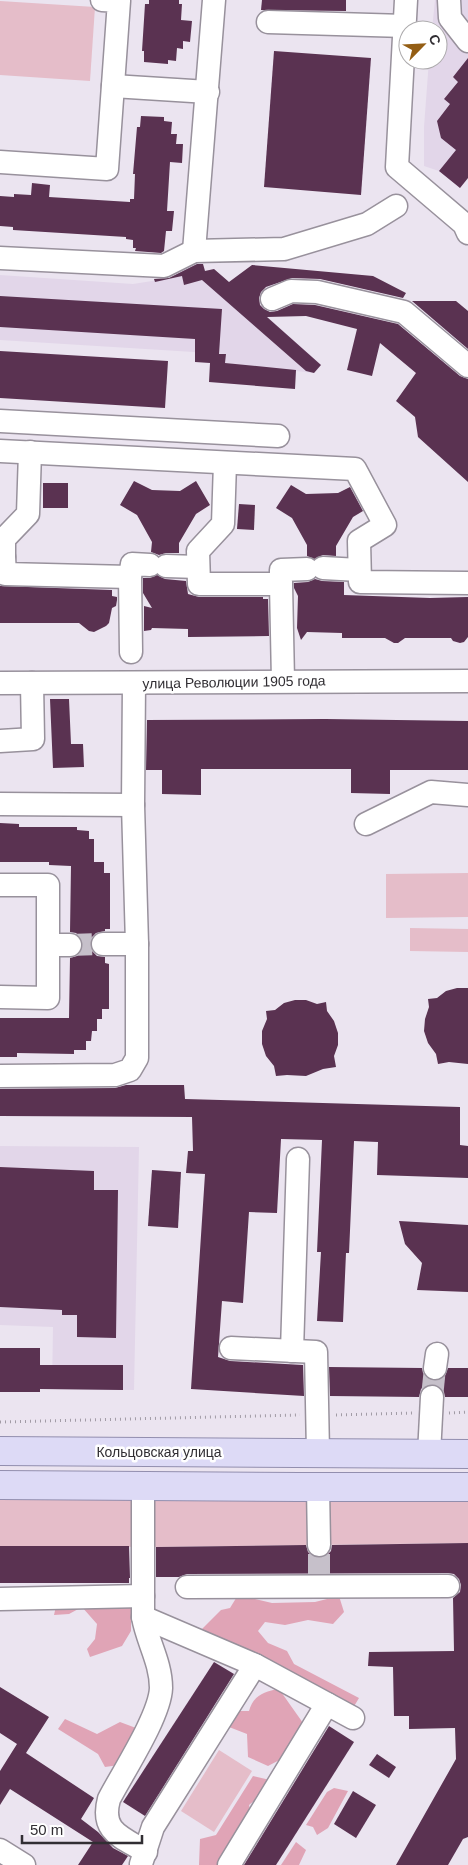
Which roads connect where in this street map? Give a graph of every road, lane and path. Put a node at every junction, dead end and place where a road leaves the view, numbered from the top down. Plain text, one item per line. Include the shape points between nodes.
1 (102, 0) edge
2 (214, 0) edge
3 (406, 0) edge
4 (449, 0) edge
5 (405, 20) edge
6 (268, 22) dead end
7 (398, 26) edge
8 (468, 41) edge
9 (403, 70) edge
10 (113, 86) junction
11 (208, 92) junction
12 (0, 162) edge
13 (396, 206) dead end
14 (467, 224) edge
15 (194, 251) junction
16 (0, 258) edge
17 (272, 299) dead end
18 (468, 366) edge
19 (0, 421) edge
20 (278, 436) dead end
21 (0, 451) edge
22 (30, 452) junction
23 (225, 463) junction
24 (2, 557) edge
25 (198, 567) junction
26 (360, 570) junction
27 (130, 576) junction
28 (468, 583) edge
29 (281, 584) junction
30 (131, 652) dead end
31 (283, 681) junction
32 (468, 681) edge
33 (32, 683) junction
34 (134, 683) junction
35 (0, 684) edge
36 (0, 741) edge
37 (468, 795) edge
38 (0, 804) edge
39 (133, 805) junction
40 (366, 824) dead end
41 (0, 885) edge
42 (103, 944) tunnel mouth
43 (137, 944) junction
44 (0, 997) edge
45 (0, 1076) edge
46 (298, 1160) dead end
47 (231, 1348) dead end
48 (292, 1351) junction
49 (431, 1405) junction
50 (468, 1412) edge
51 (317, 1415) junction
52 (0, 1422) edge
53 (0, 1451) edge
54 (318, 1453) junction
55 (429, 1454) junction
56 (468, 1454) edge
57 (0, 1485) edge
58 (142, 1486) junction
59 (468, 1486) edge
60 (318, 1487) junction
61 (319, 1545) tunnel mouth
62 (448, 1586) dead end
63 (186, 1587) dead end
64 (0, 1599) edge
65 (143, 1606) junction
66 (254, 1665) junction
67 (327, 1704) junction
68 (353, 1718) dead end
69 (0, 1850) edge
70 (146, 1861) edge
71 (24, 1865) edge
72 (229, 1865) edge

1 - 10 street via 119,1
2 - 11 street
3 - 5 street
4 - 8 street via 450,18
6 - 7 street
9 - 14 street via 397,167
10 - 11 street
10 - 12 street via 107,169
11 - 15 street
13 - 15 street via 367,224 284,249
15 - 16 street via 164,266
17 - 18 street via 291,292 317,292 404,312
19 - 20 street
21 - 22 street
22 - 23 street
22 - 24 street via 28,514 4,539
23 - 25 street via 223,524 198,551
23 - 26 street via 355,470 385,524 359,541
24 - 27 street via 4,574
25 - 27 street via 132,564
25 - 29 street via 199,584
26 - 28 street via 360,582
26 - 29 street via 280,570
27 - 30 street
29 - 31 street
31 - 32 street, улица Революции 1905 года
31 - 34 street, улица Революции 1905 года
33 - 34 street, улица Революции 1905 года
33 - 35 street, улица Революции 1905 года
33 - 36 street via 33,739
34 - 39 street
37 - 40 street via 431,792
38 - 39 street
39 - 43 street
41 - 44 street via 48,885 60,945 48,998
42 - 43 street
43 - 45 street via 137,1058 130,1070 115,1075
46 - 48 street
47 - 48 street
48 - 51 street via 316,1352
49 - 50 path
49 - 51 path
49 - 55 street
51 - 52 path
51 - 54 street
53 - 54 main road, Кольцовская улица
54 - 55 main road, Кольцовская улица
54 - 60 main road via 312,1469
55 - 56 main road, Кольцовская улица
57 - 58 main road
58 - 60 main road
58 - 65 street
59 - 60 main road
60 - 61 street
62 - 63 street via 319,1582
64 - 65 street
65 - 66 street
65 - 70 street via 145,1631 156,1657 161,1688 156,1711 109,1799 106,1813 111,1829
66 - 67 street
66 - 70 street via 153,1827
67 - 68 street
67 - 72 street
69 - 71 street

